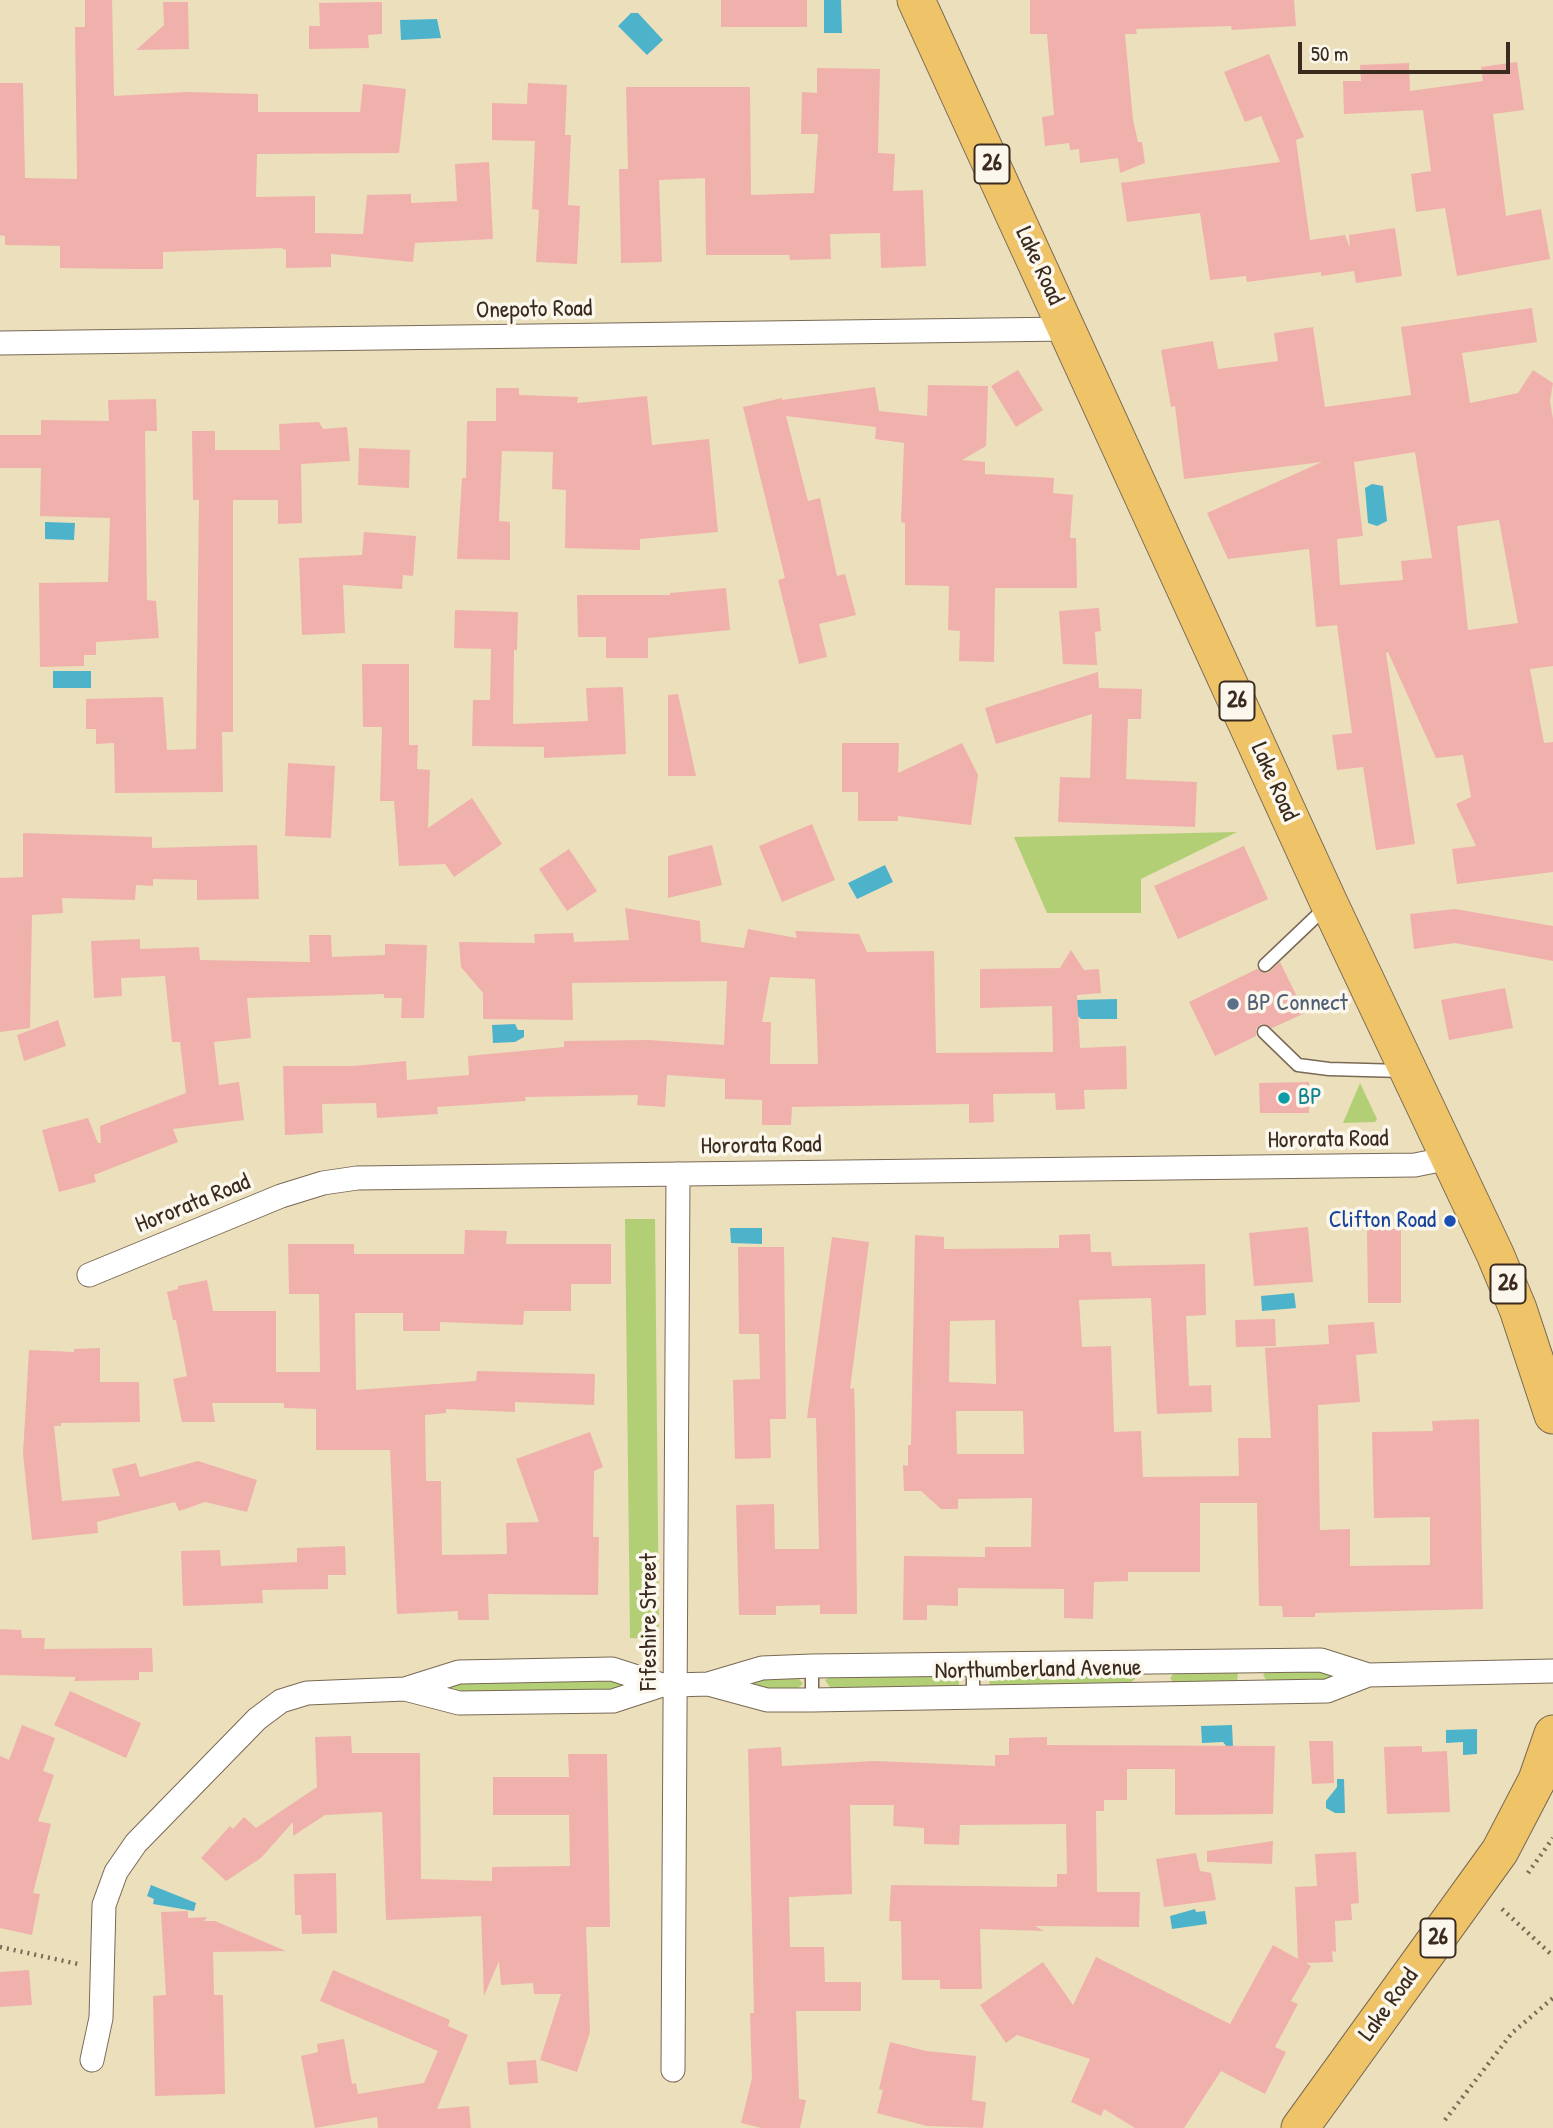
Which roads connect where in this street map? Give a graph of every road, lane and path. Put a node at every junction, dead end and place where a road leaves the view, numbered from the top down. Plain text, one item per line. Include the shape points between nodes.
1 (916, 0) edge
2 (1068, 329) junction
3 (0, 343) edge
4 (1329, 903) junction
5 (1265, 965) dead end
6 (1264, 1032) dead end
7 (1410, 1071) junction
8 (1450, 1158) junction
9 (678, 1174) junction
10 (89, 1275) dead end
11 (1553, 1415) edge
12 (973, 1664) junction
13 (812, 1666) junction
14 (1553, 1671) edge
15 (1368, 1675) junction
16 (1252, 1677) junction
17 (1149, 1678) junction
18 (708, 1684) junction
19 (669, 1685) junction
20 (405, 1689) junction
21 (973, 1697) junction
22 (812, 1700) junction
23 (1553, 1736) edge
24 (1502, 1909) dead end
25 (0, 1947) edge
26 (1553, 1956) edge
27 (78, 1964) dead end
28 (1553, 1998) edge
29 (92, 2060) dead end
30 (673, 2070) dead end
31 (1446, 2120) dead end
32 (1300, 2128) edge

1 - 2 main road, Lake Road / 26
2 - 3 street, Onepoto Road
2 - 4 main road, Lake Road / 26
4 - 5 lane
4 - 7 main road, Lake Road / 26
6 - 7 lane via 1298,1065
7 - 8 main road, Lake Road / 26
8 - 9 street, Hororata Road via 1420,1165
8 - 11 main road, Lake Road / 26 via 1518,1309
9 - 10 street, Hororata Road via 358,1178 323,1183
9 - 19 street, Fifeshire Street
12 - 13 street, Northumberland Avenue
12 - 17 street, Northumberland Avenue
12 - 21 lane
13 - 18 street, Northumberland Avenue via 762,1668
13 - 22 lane
14 - 15 street, Northumberland Avenue
15 - 16 street, Northumberland Avenue via 1327,1691
15 - 16 street, Northumberland Avenue via 1321,1660
16 - 17 street, Northumberland Avenue
16 - 17 street, Northumberland Avenue
17 - 21 street, Northumberland Avenue
18 - 19 street, Northumberland Avenue
18 - 22 street, Northumberland Avenue via 767,1700
19 - 20 street, Northumberland Avenue via 613,1701 590,1702 459,1703
19 - 20 street, Northumberland Avenue via 600,1669 459,1672
19 - 30 street, Fifeshire Street
20 - 29 street, Northumberland Avenue via 307,1693 270,1708 136,1843 116,1872 104,1905 101,2018
21 - 22 street, Northumberland Avenue
23 - 32 main road, Lake Road / 26 via 1533,1790 1500,1852
24 - 26 path
25 - 27 path
28 - 31 path via 1512,2033

